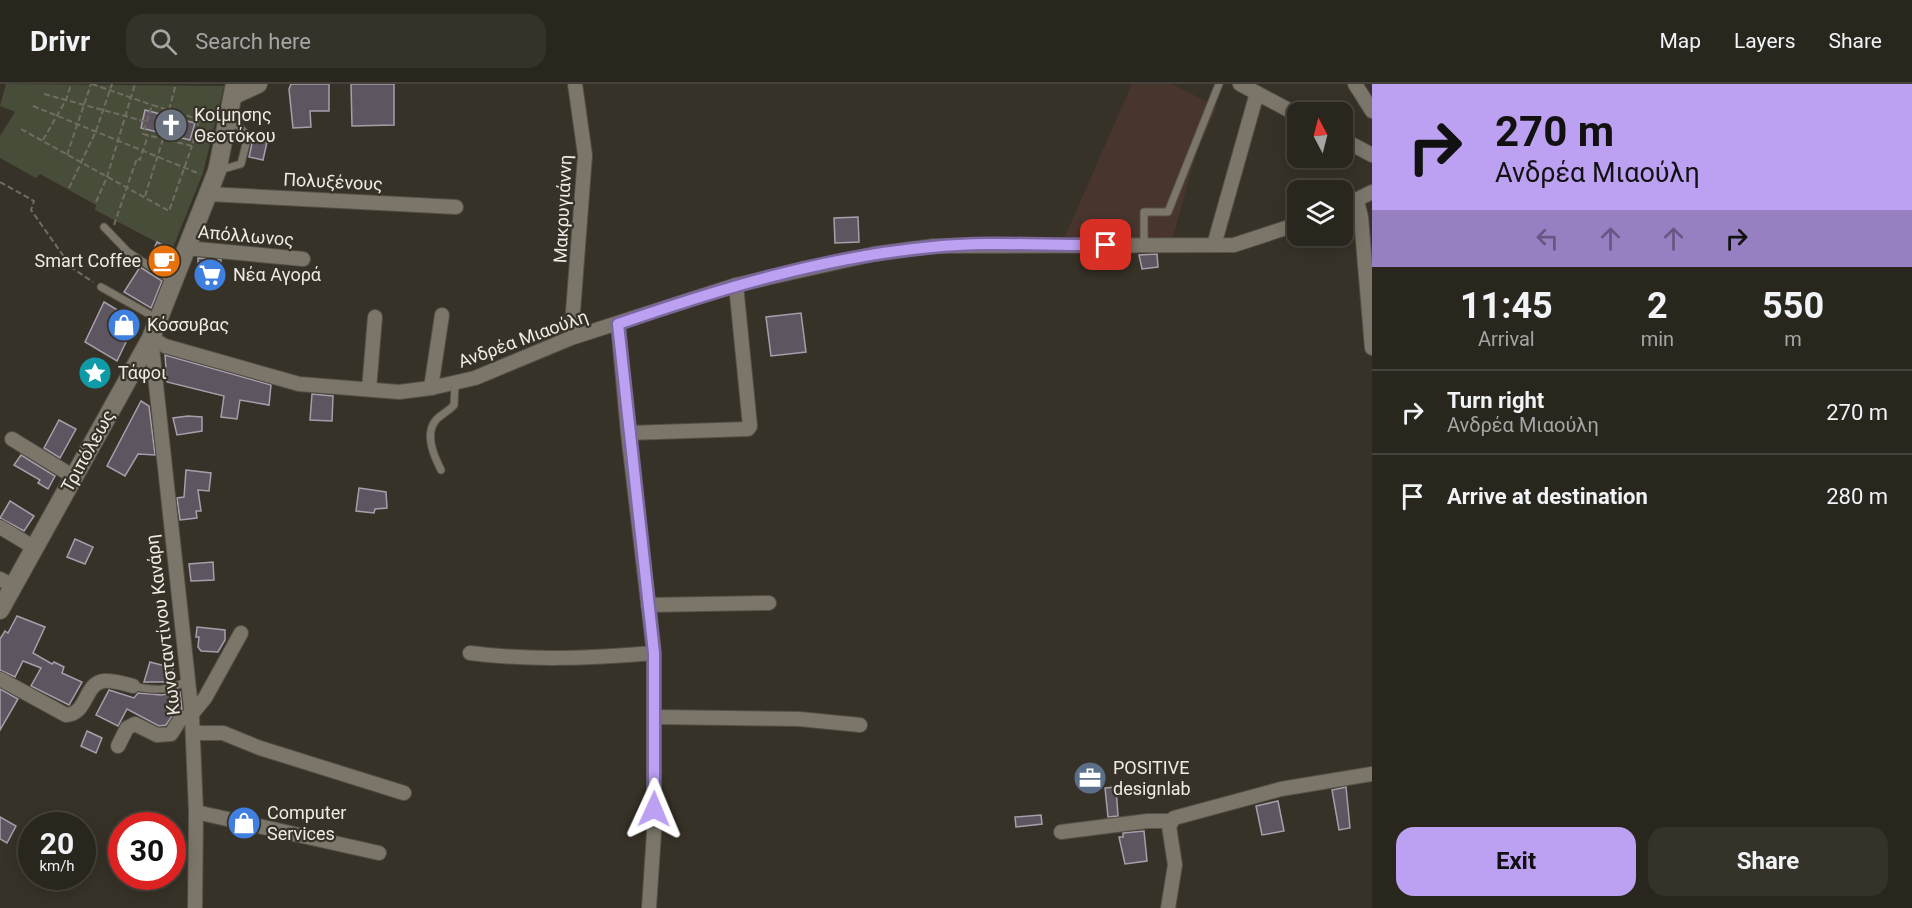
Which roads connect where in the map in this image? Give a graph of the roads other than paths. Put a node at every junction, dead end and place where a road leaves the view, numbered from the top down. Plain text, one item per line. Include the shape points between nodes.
1 (258, 84) edge
2 (575, 84) edge
3 (1219, 84) edge
4 (1240, 84) edge
5 (1355, 84) edge
6 (235, 90) edge
7 (1257, 93) junction
8 (1287, 109) edge
9 (1372, 111) edge
10 (1353, 145) edge
11 (1372, 155) edge
12 (210, 180) junction
13 (1372, 192) edge
14 (1357, 201) junction
15 (1353, 203) edge
16 (456, 207) dead end
17 (104, 227) dead end
18 (1287, 228) edge
19 (1144, 245) junction
20 (1214, 245) junction
21 (186, 248) junction
22 (303, 259) dead end
23 (173, 282) junction
24 (736, 285) junction
25 (101, 286) road end
26 (442, 315) dead end
27 (375, 317) dead end
28 (158, 319) junction
29 (618, 324) junction
30 (151, 338) junction
31 (571, 338) junction
32 (1372, 348) edge
33 (454, 383) junction
34 (430, 388) junction
35 (369, 389) junction
36 (628, 433) junction
37 (12, 439) dead end
38 (441, 470) dead end
39 (74, 477) junction
40 (0, 527) edge
41 (35, 548) junction
42 (7, 582) edge
43 (769, 603) dead end
44 (648, 605) junction
45 (0, 610) edge
46 (241, 633) dead end
47 (470, 653) dead end
48 (654, 653) junction
49 (0, 679) edge
50 (187, 681) junction
51 (133, 686) joint
52 (192, 716) junction
53 (656, 717) junction
54 (860, 725) dead end
55 (193, 733) junction
56 (118, 746) dead end
57 (1372, 774) edge
58 (404, 794) dead end
59 (196, 812) junction
60 (1170, 821) junction
61 (1061, 832) dead end
62 (379, 853) dead end
63 (195, 908) edge
64 (649, 908) edge
65 (1168, 908) edge

1 - 6 main road
2 - 31 street, Μακρυγιάννη via 585,155
3 - 19 lane via 1168,212 1144,212
4 - 7 street
5 - 9 street
6 - 12 main road, Τριπόλεως via 223,120
7 - 8 street
7 - 20 street
10 - 11 street
12 - 16 street, Πολυξένους
12 - 21 main road, Τριπόλεως
13 - 14 street
14 - 15 street
14 - 32 street
17 - 23 lane via 128,252
18 - 20 street, Ανδρέα Μιαούλη via 1234,245
19 - 20 street, Ανδρέα Μιαούλη
19 - 24 street, Ανδρέα Μιαούλη via 935,246 874,254
21 - 22 street, Απόλλωνος
21 - 23 main road, Τριπόλεως
23 - 28 main road, Τριπόλεως
24 - 29 street, Ανδρέα Μιαούλη
24 - 36 street via 748,429
25 - 28 lane
26 - 34 street
27 - 35 street
28 - 30 main road, Τριπόλεως
29 - 31 street, Ανδρέα Μιαούλη
29 - 36 street
30 - 35 street, Ανδρέα Μιαούλη via 165,346 299,384
30 - 39 main road, Τριπόλεως
30 - 50 street, Κωνσταντίνου Κανάρη
31 - 33 street, Ανδρέα Μιαούλη
33 - 34 street, Ανδρέα Μιαούλη
33 - 38 lane via 454,405 436,420 430,433
34 - 35 street, Ανδρέα Μιαούλη via 399,392
36 - 44 street
37 - 39 street
39 - 41 main road, Τριπόλεως
40 - 41 street
41 - 42 main road, Τριπόλεως
42 - 45 main road, Τριπόλεως
43 - 44 street
44 - 48 street
46 - 52 street
47 - 48 street via 515,659
48 - 53 street
49 - 51 street via 66,715 81,708 93,686 103,681
50 - 51 lane via 168,690
50 - 52 street, Κωνσταντίνου Κανάρη
52 - 55 street, Κωνσταντίνου Κανάρη
52 - 56 street via 181,718 171,734 157,735 135,724 127,728
53 - 54 street via 799,719
53 - 64 street
55 - 58 street via 223,733
55 - 59 street, Κωνσταντίνου Κανάρη
57 - 60 street via 1281,789
59 - 62 street
59 - 63 street, Κωνσταντίνου Κανάρη
60 - 61 street
60 - 65 street via 1175,865

